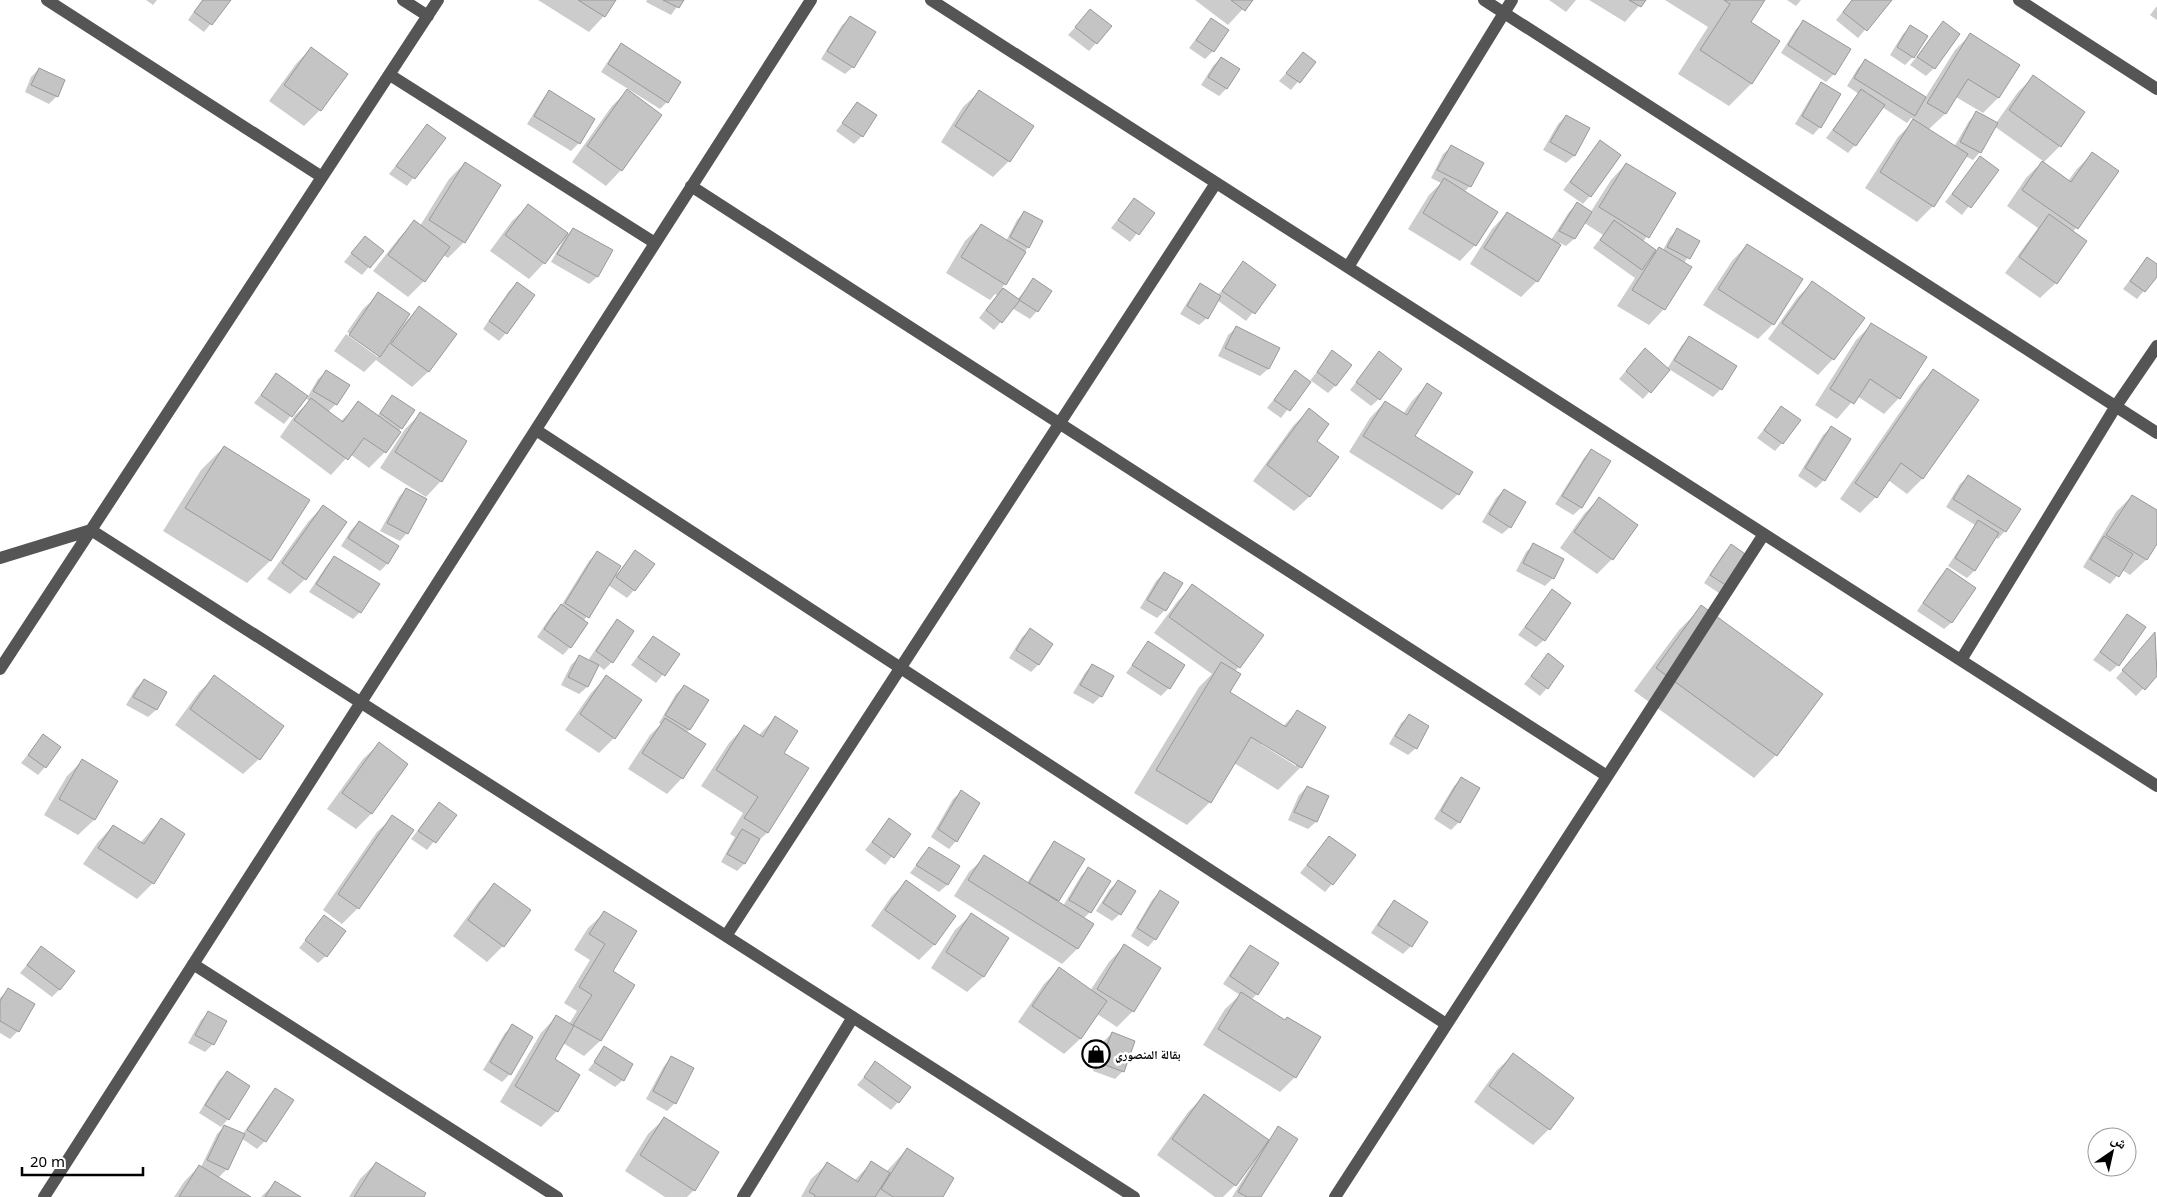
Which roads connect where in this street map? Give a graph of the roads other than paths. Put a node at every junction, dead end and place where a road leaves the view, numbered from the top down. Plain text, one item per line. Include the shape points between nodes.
1 (47, 0) edge
2 (403, 0) edge
3 (438, 0) edge
4 (811, 0) edge
5 (931, 0) edge
6 (1484, 0) edge
7 (1512, 0) edge
8 (2019, 0) edge
9 (1504, 13) junction
10 (428, 16) junction
11 (390, 75) junction
12 (2157, 89) edge
13 (322, 177) junction
14 (1216, 183) junction
15 (691, 186) junction
16 (655, 243) junction
17 (1348, 267) junction
18 (2157, 346) edge
19 (2116, 406) junction
20 (1060, 423) junction
21 (536, 430) junction
22 (2157, 433) edge
23 (91, 530) junction
24 (1764, 534) junction
25 (0, 558) edge
26 (1960, 660) junction
27 (900, 668) junction
28 (0, 669) edge
29 (360, 702) junction
30 (1607, 776) junction
31 (2157, 786) edge
32 (726, 936) junction
33 (192, 964) junction
34 (853, 1018) junction
35 (1446, 1024) junction
36 (44, 1197) edge
37 (557, 1197) edge
38 (742, 1197) edge
39 (1134, 1197) edge
40 (1335, 1197) edge

1 - 13 street
2 - 10 street
3 - 10 street
4 - 15 street
5 - 14 street
6 - 9 street
7 - 9 street
8 - 12 street
9 - 17 street
9 - 19 street
10 - 11 street
11 - 13 street
11 - 16 street
13 - 23 street
14 - 17 street
14 - 20 street
15 - 16 street
15 - 20 street
16 - 21 street
17 - 24 street
18 - 19 street
19 - 22 street
19 - 26 street
20 - 27 street
20 - 30 street
21 - 27 street
21 - 29 street
23 - 25 street
23 - 28 street
23 - 29 street
24 - 26 street
24 - 30 street
26 - 31 street
27 - 32 street
27 - 35 street
29 - 32 street
29 - 33 street
30 - 35 street
32 - 34 street
33 - 36 street
33 - 37 street
34 - 38 street
34 - 39 street
35 - 40 street

